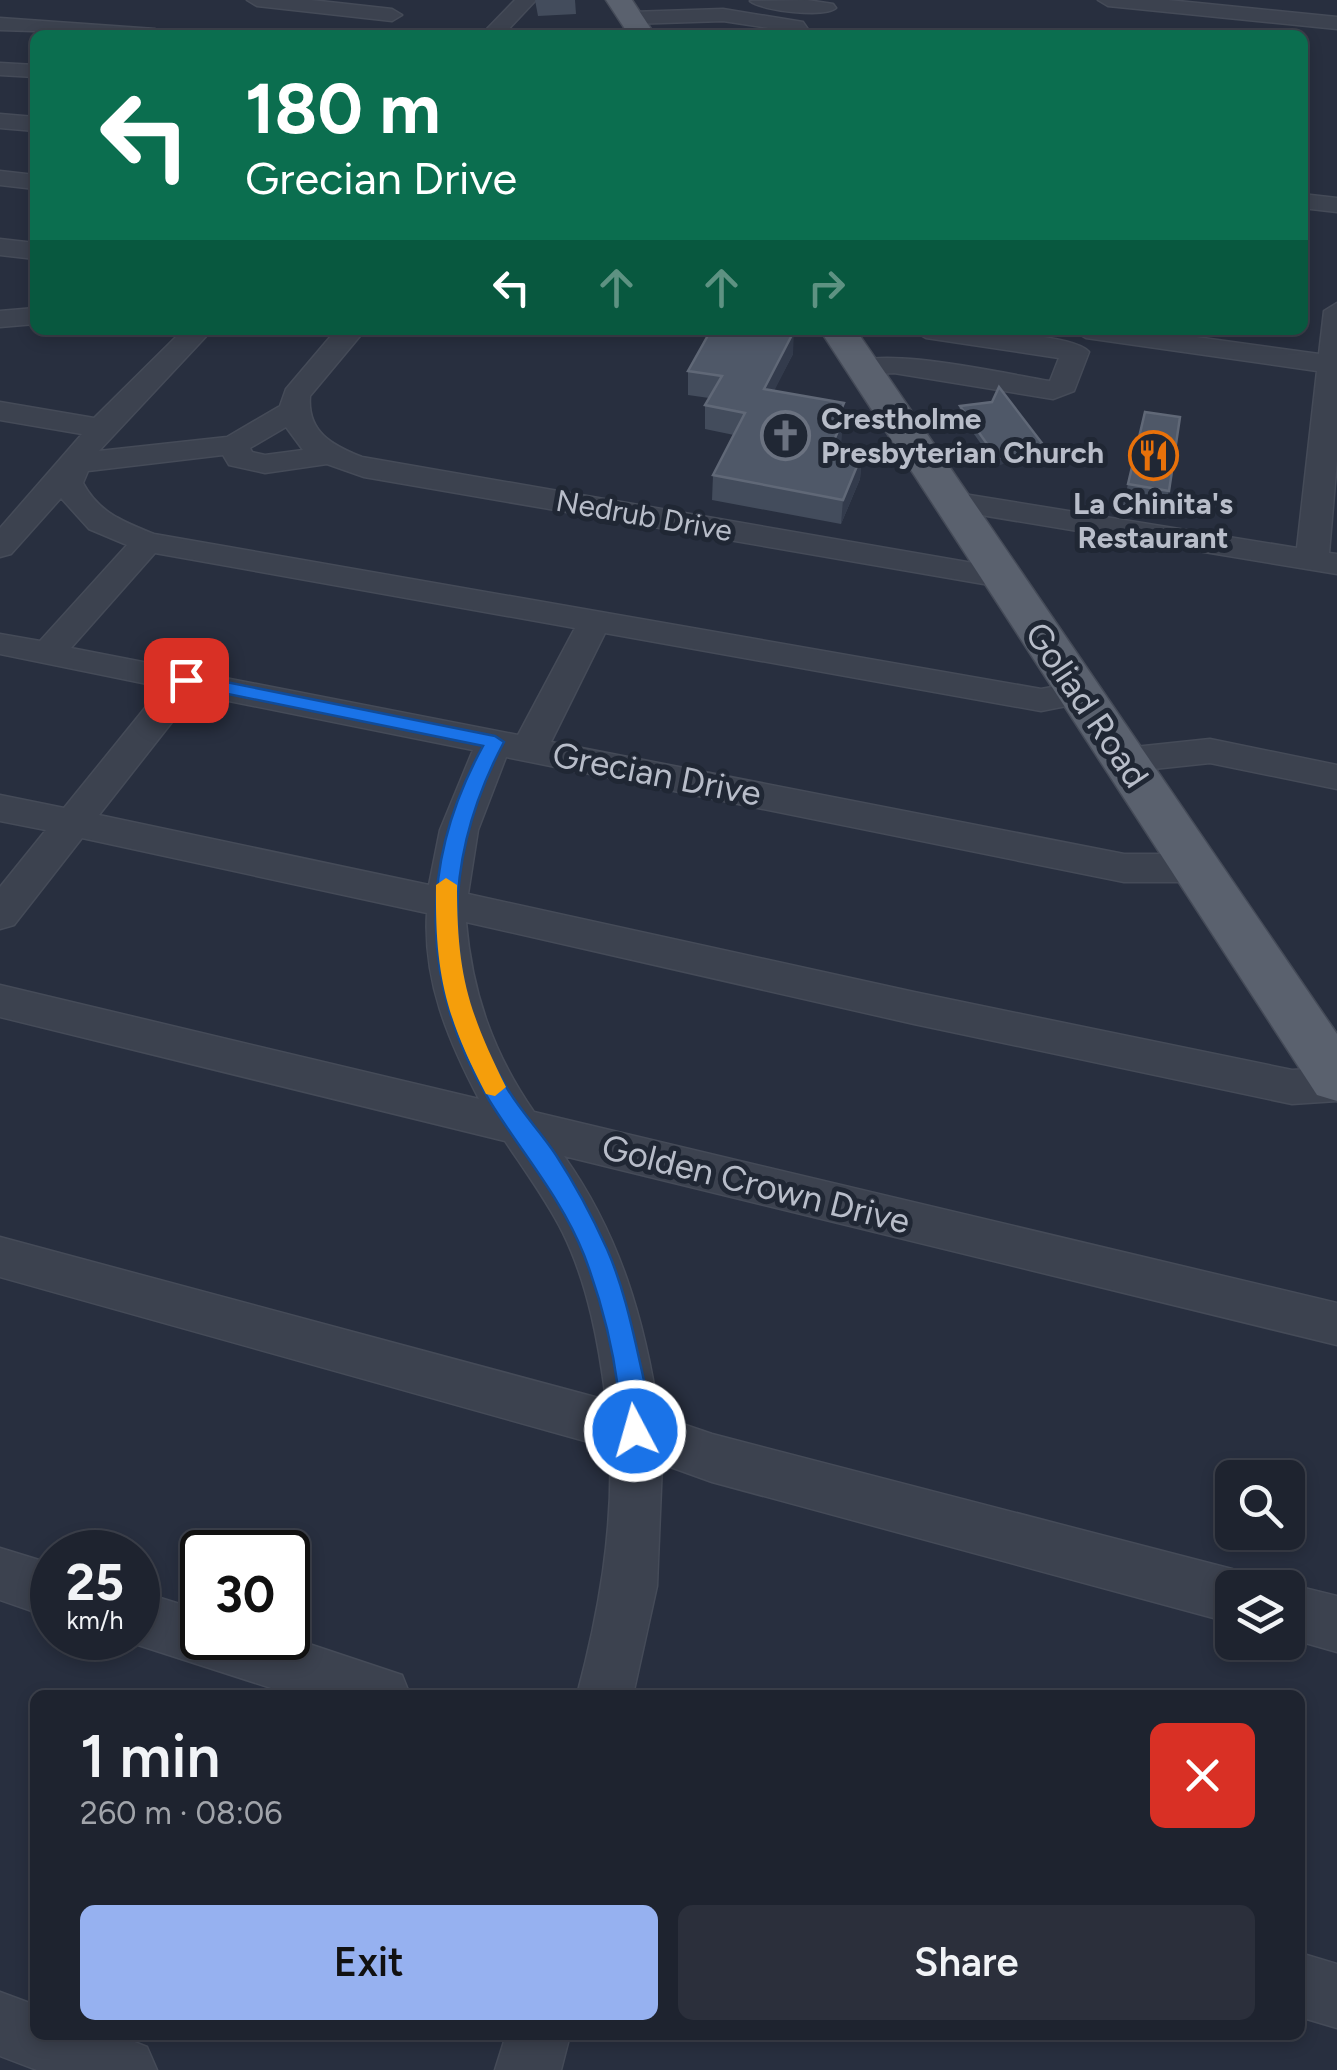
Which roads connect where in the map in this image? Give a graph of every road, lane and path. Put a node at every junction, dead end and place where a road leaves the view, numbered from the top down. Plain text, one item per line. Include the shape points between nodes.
1 (257, 0) edge
2 (408, 0) edge
3 (526, 0) edge
4 (755, 0) edge
5 (1108, 0) edge
6 (826, 8) dead end
7 (392, 15) junction
8 (631, 18) edge
9 (0, 24) edge
10 (1337, 24) edge
11 (85, 30) edge
12 (376, 30) edge
13 (497, 30) edge
14 (799, 30) edge
15 (0, 69) edge
16 (30, 72) edge
17 (0, 121) edge
18 (30, 124) edge
19 (0, 178) edge
20 (30, 181) edge
21 (1308, 202) edge
22 (1337, 206) edge
23 (0, 246) edge
24 (30, 250) edge
25 (1337, 311) edge
26 (30, 316) edge
27 (0, 319) edge
28 (193, 335) edge
29 (348, 335) edge
30 (1023, 335) edge
31 (1081, 338) edge
32 (851, 349) edge
33 (1334, 365) edge
34 (0, 411) edge
35 (297, 419) junction
36 (101, 428) junction
37 (234, 445) junction
38 (330, 456) junction
39 (76, 463) junction
40 (952, 501) junction
41 (147, 542) junction
42 (0, 546) edge
43 (1325, 562) edge
44 (1002, 577) junction
45 (595, 621) junction
46 (0, 644) edge
47 (48, 653) junction
48 (186, 680) junction
49 (1080, 693) junction
50 (512, 745) junction
51 (1125, 760) junction
52 (1337, 777) edge
53 (0, 808) edge
54 (73, 822) junction
55 (1197, 868) junction
56 (444, 906) junction
57 (0, 915) edge
58 (0, 1001) edge
59 (1337, 1082) edge
60 (522, 1127) junction
61 (0, 1258) edge
62 (1337, 1324) edge
63 (635, 1431) junction
64 (0, 1574) edge
65 (30, 1584) edge
66 (1215, 1591) edge
67 (1305, 1616) edge
68 (1337, 1624) edge
69 (160, 1625) edge
70 (366, 1690) edge
71 (607, 1690) edge
72 (1305, 1986) edge
73 (1337, 1996) edge
74 (0, 2024) edge
75 (30, 2035) edge
76 (43, 2040) edge
77 (537, 2040) edge
78 (124, 2070) edge
79 (528, 2070) edge

1 - 7 street
2 - 7 street
3 - 13 street
4 - 6 street
5 - 10 street
7 - 12 street
8 - 14 street via 723,16
9 - 11 street
15 - 16 street
17 - 18 street
19 - 20 street
21 - 22 street
23 - 24 street
25 - 33 street
26 - 27 street
28 - 36 street
29 - 35 street via 296,396
30 - 31 street
31 - 32 street via 1064,385 1052,390 894,365
31 - 33 street
32 - 40 main road, Goliad Road
33 - 43 street
34 - 36 street
35 - 37 street
35 - 38 street, Nedrub Drive via 314,446
36 - 39 street
37 - 38 street via 240,460 265,464
37 - 39 street
38 - 44 street, Nedrub Drive via 364,468
39 - 41 street via 68,483 78,506 100,524
39 - 42 street
40 - 43 street
40 - 44 main road, Goliad Road
41 - 45 street
41 - 47 street
44 - 49 main road, Goliad Road
45 - 49 street via 1041,700
45 - 50 street
46 - 47 street, Grecian Drive
47 - 48 street, Grecian Drive
48 - 50 street, Grecian Drive
48 - 54 street
49 - 51 main road, Goliad Road
50 - 55 street, Grecian Drive via 1124,868
50 - 56 street via 458,826
51 - 52 street via 1210,751
51 - 55 main road, Goliad Road
53 - 54 street
54 - 56 street
54 - 57 street
55 - 59 main road, Goliad Road
56 - 59 street via 1274,1084
56 - 60 street via 448,962 467,1033
58 - 60 street, Golden Crown Drive
60 - 62 street, Golden Crown Drive
60 - 63 street via 596,1252 617,1317
61 - 63 street
63 - 66 street via 712,1458
63 - 71 street via 636,1546 624,1633
64 - 65 street
67 - 68 street
69 - 70 street
72 - 73 street
74 - 75 street
76 - 78 street
77 - 79 street

